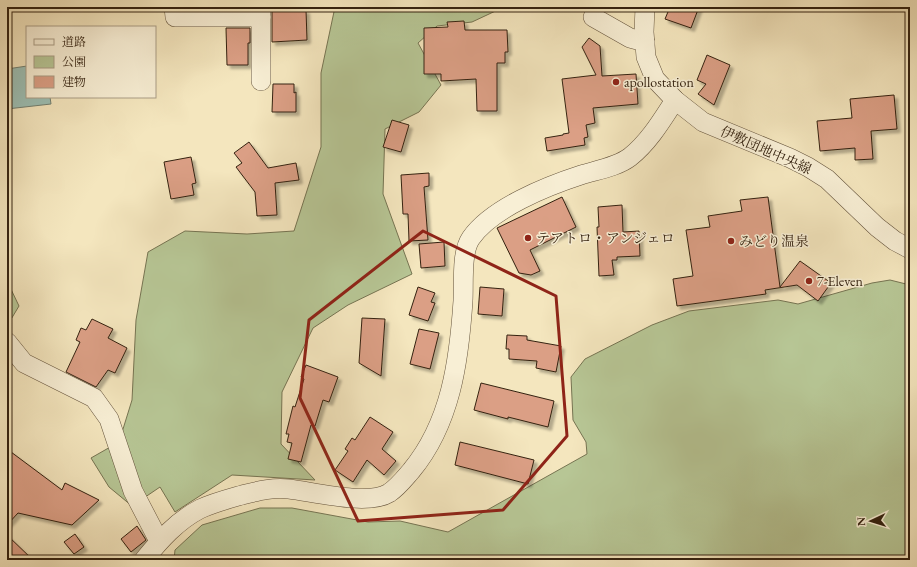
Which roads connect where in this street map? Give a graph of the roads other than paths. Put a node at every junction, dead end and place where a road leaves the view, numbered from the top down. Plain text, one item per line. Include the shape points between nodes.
1 (174, 7) edge
2 (645, 7) edge
3 (261, 12) edge
4 (593, 17) dead end
5 (645, 42) junction
6 (261, 81) dead end
7 (675, 100) junction
8 (910, 248) edge
9 (7, 342) edge
10 (159, 541) junction
11 (144, 560) edge

1 - 3 street via 174,17
2 - 5 street, 伊敷団地中央線
3 - 6 street
4 - 5 street via 630,38
5 - 7 street, 伊敷団地中央線 via 646,57 655,79
7 - 8 street, 伊敷団地中央線 via 704,122 790,158 828,179 877,227 895,241
7 - 10 street via 654,132 629,158 533,194 494,214 470,239 464,265 458,360 441,424 421,460 400,485 386,495 361,498 271,488 201,509 180,522
9 - 10 street via 24,363 94,398 109,418 132,491
10 - 11 street

